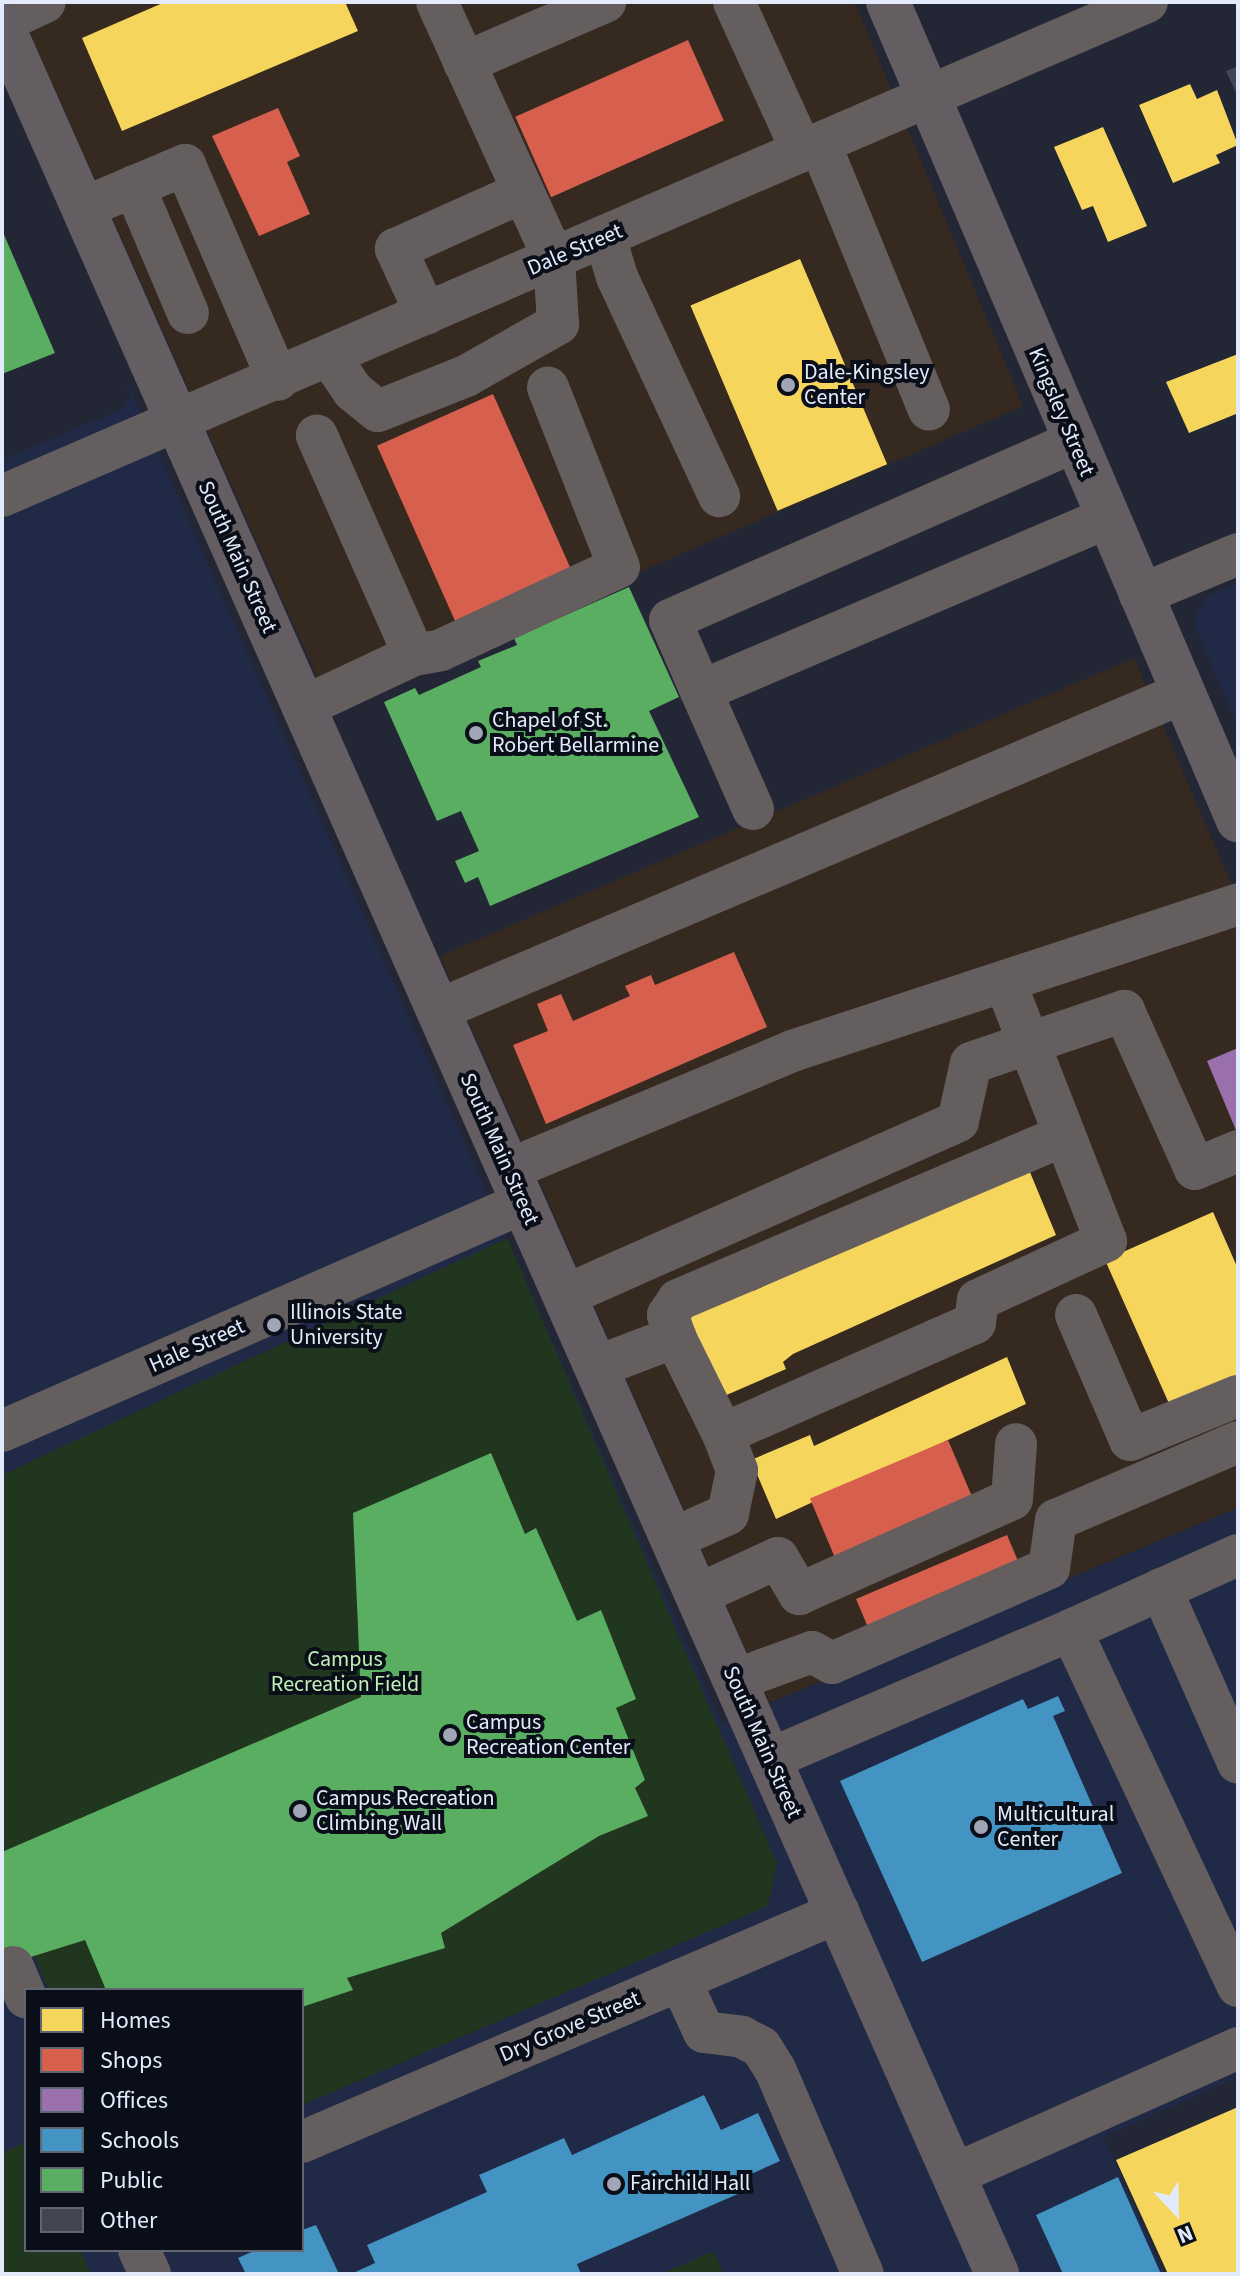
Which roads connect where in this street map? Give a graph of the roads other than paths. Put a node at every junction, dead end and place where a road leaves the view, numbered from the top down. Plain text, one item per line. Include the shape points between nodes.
1 (45, 2) edge
2 (437, 2) edge
3 (605, 2) edge
4 (734, 2) edge
5 (888, 2) edge
6 (1147, 2) edge
7 (2, 23) edge
8 (464, 63) junction
9 (925, 98) junction
10 (811, 148) junction
11 (134, 186) junction
12 (523, 192) junction
13 (83, 208) junction
14 (605, 237) junction
15 (554, 259) junction
16 (239, 290) junction
17 (188, 313) junction
18 (426, 314) junction
19 (139, 335) junction
20 (330, 357) junction
21 (278, 380) junction
22 (548, 388) dead end
23 (929, 410) dead end
24 (178, 423) junction
25 (317, 436) dead end
26 (1074, 442) junction
27 (2, 496) edge
28 (719, 496) dead end
29 (1107, 518) junction
30 (1238, 554) edge
31 (1140, 595) junction
32 (414, 655) junction
33 (701, 691) junction
34 (1183, 693) junction
35 (303, 707) junction
36 (753, 809) dead end
37 (1238, 820) edge
38 (1238, 904) edge
39 (1104, 949) junction
40 (1005, 982) junction
41 (438, 1010) junction
42 (1124, 1011) junction
43 (1029, 1045) junction
44 (1064, 1135) junction
45 (1238, 1151) edge
46 (516, 1187) junction
47 (564, 1296) junction
48 (1076, 1315) dead end
49 (675, 1337) junction
50 (596, 1367) junction
51 (1238, 1396) edge
52 (2, 1431) edge
53 (723, 1434) junction
54 (1238, 1442) edge
55 (1016, 1444) dead end
56 (672, 1539) junction
57 (1238, 1555) edge
58 (1161, 1589) junction
59 (697, 1595) junction
60 (1071, 1630) junction
61 (735, 1680) junction
62 (770, 1759) junction
63 (1238, 1763) edge
64 (839, 1912) junction
65 (1234, 1972) edge
66 (680, 1980) junction
67 (1238, 2048) edge
68 (304, 2141) edge
69 (953, 2175) junction
70 (140, 2252) edge
71 (150, 2274) edge
72 (863, 2274) edge
73 (997, 2274) edge

1 - 7 street
2 - 8 street
3 - 8 street
4 - 10 street
5 - 9 main road, Kingsley Street
6 - 9 street, Dale Street
7 - 13 main road, South Main Street
8 - 12 street
9 - 10 street, Dale Street
9 - 26 main road, Kingsley Street
10 - 14 street, Dale Street
10 - 23 street
11 - 13 street
11 - 16 street via 185,165
11 - 17 street
12 - 15 street
12 - 18 street via 396,249
13 - 19 main road, South Main Street
14 - 15 street, Dale Street
14 - 28 street via 617,277
15 - 18 street, Dale Street
15 - 20 street via 558,324 466,376 378,411 353,391
16 - 17 street
16 - 21 street
17 - 19 street
18 - 20 street, Dale Street
19 - 24 main road, South Main Street
20 - 21 street, Dale Street
21 - 24 street, Dale Street
22 - 32 street via 619,567 441,650
24 - 27 street, Dale Street
24 - 35 main road, South Main Street
25 - 32 street
26 - 29 main road, Kingsley Street
26 - 33 street via 670,620
29 - 31 main road, Kingsley Street
29 - 33 street
30 - 31 street
31 - 34 main road, Kingsley Street
32 - 35 street
33 - 36 street
34 - 37 main road, Kingsley Street
34 - 41 street
35 - 41 main road, South Main Street
38 - 39 street, Hale Street
39 - 40 street, Hale Street
39 - 42 street
40 - 43 street
40 - 46 street, Hale Street via 792,1051
41 - 46 main road, South Main Street
42 - 43 street
42 - 45 street via 1195,1169
43 - 44 street
43 - 47 street via 971,1063 958,1121
44 - 49 street via 678,1300 668,1315
44 - 53 street via 1106,1241 978,1300 975,1323
46 - 47 main road, South Main Street
46 - 52 street, Hale Street
47 - 50 main road, South Main Street
48 - 51 street via 1130,1440
49 - 50 street
49 - 53 street
50 - 56 main road, South Main Street
53 - 56 street via 737,1470 728,1514
54 - 61 street via 1056,1520 1049,1568 832,1663 812,1652
55 - 59 street via 1012,1499 799,1594 778,1558
56 - 59 main road, South Main Street
57 - 58 street
58 - 60 street
58 - 63 street
59 - 61 main road, South Main Street
60 - 62 street
60 - 65 street
61 - 62 main road, South Main Street
62 - 64 main road, South Main Street
64 - 66 street, Dry Grove Street
64 - 69 main road, South Main Street
66 - 68 street, Dry Grove Street
66 - 72 street via 704,2032 742,2037 761,2047 775,2069
67 - 69 street
69 - 73 main road, South Main Street
70 - 71 street

